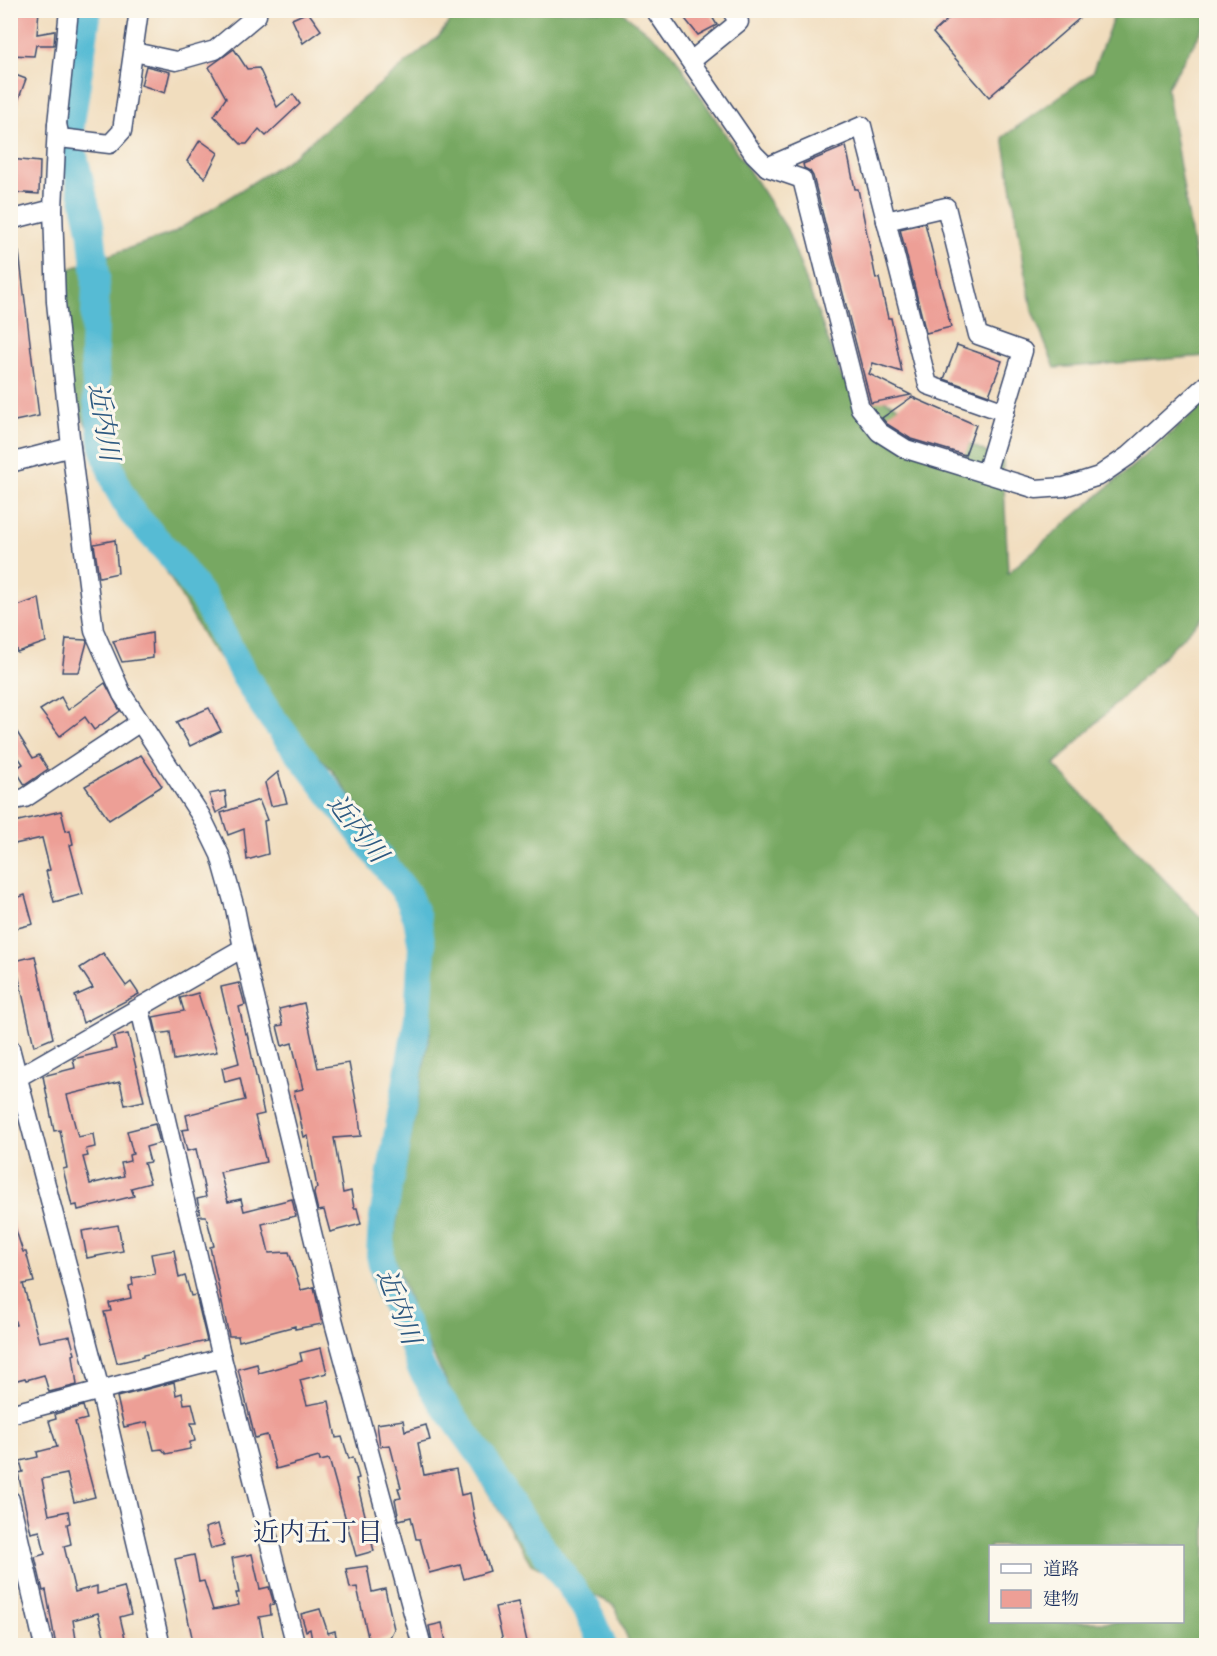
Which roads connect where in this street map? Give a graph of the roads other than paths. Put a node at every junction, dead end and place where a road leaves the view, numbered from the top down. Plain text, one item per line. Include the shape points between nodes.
1 (69, 10) edge
2 (138, 10) edge
3 (256, 10) edge
4 (655, 10) edge
5 (731, 10) edge
6 (134, 52) junction
7 (691, 61) junction
8 (59, 131) junction
9 (767, 167) junction
10 (52, 209) junction
11 (10, 220) edge
12 (886, 221) junction
13 (1206, 384) edge
14 (1005, 412) junction
15 (71, 447) junction
16 (10, 463) edge
17 (986, 473) junction
18 (140, 722) junction
19 (10, 801) edge
20 (243, 948) junction
21 (140, 1009) junction
22 (10, 1048) edge
23 (14, 1080) edge
24 (222, 1358) junction
25 (100, 1390) junction
26 (10, 1414) edge
27 (10, 1500) edge
28 (44, 1646) edge
29 (161, 1646) edge
30 (296, 1646) edge
31 (422, 1646) edge

1 - 8 street
2 - 6 street
3 - 6 street via 257,15 215,50 176,61
4 - 7 street
5 - 7 street via 739,22
6 - 8 street via 122,131 110,144
7 - 9 street
8 - 10 street
9 - 12 street via 862,126
9 - 17 street via 801,179 860,408 879,432 906,448
10 - 11 street
10 - 15 street via 56,302
12 - 14 street via 928,385
12 - 14 street via 946,207 978,335 1023,351
13 - 17 street via 1128,456 1099,476 1064,487 1036,489
14 - 17 street
15 - 16 street
15 - 18 street via 94,631 122,694
18 - 19 street via 25,798
18 - 20 street via 201,816 220,855
20 - 21 street
20 - 31 street via 333,1319
21 - 23 street
21 - 24 street
22 - 23 street
23 - 25 street
24 - 25 street
24 - 30 street
25 - 26 street
25 - 29 street
27 - 28 street

